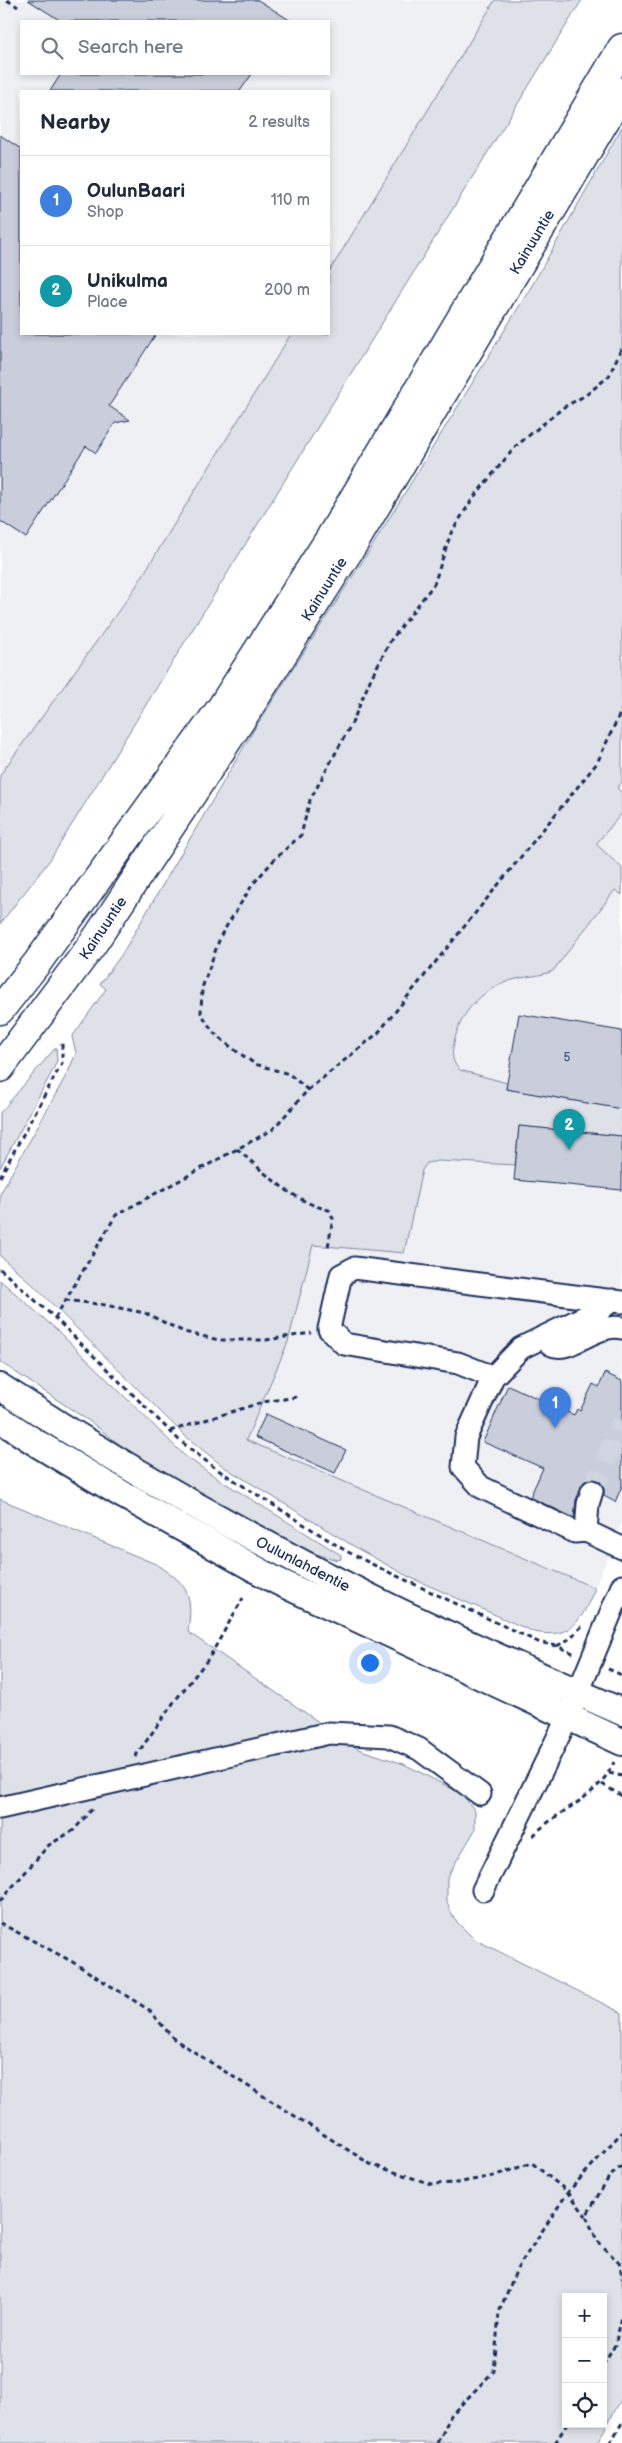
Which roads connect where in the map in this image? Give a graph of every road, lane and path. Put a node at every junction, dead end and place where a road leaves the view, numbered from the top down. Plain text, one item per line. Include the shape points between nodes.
1 (8, 0) edge
2 (18, 8) dead end
3 (622, 48) edge
4 (622, 92) edge
5 (622, 347) edge
6 (622, 709) edge
7 (0, 1010) edge
8 (62, 1043) dead end
9 (0, 1068) edge
10 (308, 1090) junction
11 (237, 1149) junction
12 (0, 1177) edge
13 (328, 1246) dead end
14 (0, 1269) edge
15 (66, 1300) junction
16 (617, 1301) edge
17 (55, 1318) junction
18 (622, 1328) edge
19 (329, 1330) junction
20 (543, 1337) junction
21 (493, 1377) junction
22 (0, 1387) edge
23 (297, 1397) dead end
24 (0, 1419) edge
25 (170, 1431) junction
26 (592, 1491) tunnel mouth
27 (586, 1531) junction
28 (622, 1548) edge
29 (622, 1586) edge
30 (243, 1598) dead end
31 (591, 1662) junction
32 (622, 1676) edge
33 (579, 1692) junction
34 (622, 1712) edge
35 (568, 1717) junction
36 (622, 1742) edge
37 (622, 1776) edge
38 (115, 1783) junction
39 (602, 1784) junction
40 (480, 1794) dead end
41 (622, 1796) edge
42 (0, 1808) edge
43 (529, 1844) dead end
44 (483, 1890) dead end
45 (0, 1901) edge
46 (0, 1923) edge
47 (622, 2132) edge
48 (622, 2166) edge
49 (568, 2192) junction
50 (586, 2216) junction
51 (622, 2278) edge
52 (622, 2316) edge
53 (607, 2358) edge
54 (622, 2423) edge
55 (564, 2428) edge
56 (438, 2443) edge
57 (555, 2443) edge
58 (610, 2443) edge

1 - 2 path
3 - 7 highway, Kainuuntie via 330,538 221,708
4 - 9 highway, Kainuuntie via 354,543 92,946
5 - 10 path via 608,376 516,446 450,533 434,584 391,640 353,721 310,800 301,835 253,884 221,934 202,988 201,1013 213,1032 232,1048 255,1064 288,1074
6 - 10 path via 598,763 378,1033
8 - 12 path via 62,1063
10 - 11 path via 272,1130
11 - 13 path via 311,1206 329,1210 333,1218
11 - 15 path via 116,1215
14 - 17 path
15 - 17 path
15 - 19 path via 145,1314 184,1332 219,1340 266,1340
16 - 19 street via 354,1268 341,1275
16 - 20 street
17 - 25 path
18 - 20 street via 600,1329 565,1346 552,1345
19 - 21 street via 344,1344 458,1363
20 - 21 street via 521,1348
21 - 27 street via 466,1437 463,1466 481,1487 575,1532
22 - 33 main road, Oulunlahdentie via 67,1431 238,1530 370,1598
23 - 25 path via 263,1402
24 - 35 main road, Oulunlahdentie via 125,1496 278,1581
25 - 31 path via 215,1468 346,1551 538,1642 558,1646
26 - 27 street
27 - 28 street
29 - 31 street
30 - 38 path via 209,1658
31 - 32 path
31 - 33 street
33 - 34 main road, Oulunlahdentie
33 - 35 street
35 - 36 main road, Oulunlahdentie
35 - 44 street
37 - 39 path via 609,1773
38 - 40 street via 329,1734 389,1736 420,1749
38 - 42 street
38 - 45 path via 74,1830 49,1845
39 - 41 path
39 - 43 path via 545,1823
46 - 49 path via 70,1961 148,2010 174,2039 370,2164 431,2184 493,2176 532,2164
47 - 49 path
48 - 50 path via 609,2177
49 - 50 path
49 - 56 path via 517,2269 499,2312 494,2372 450,2415
50 - 51 path via 597,2240 620,2264
52 - 53 path via 615,2345
54 - 58 path
55 - 57 path

